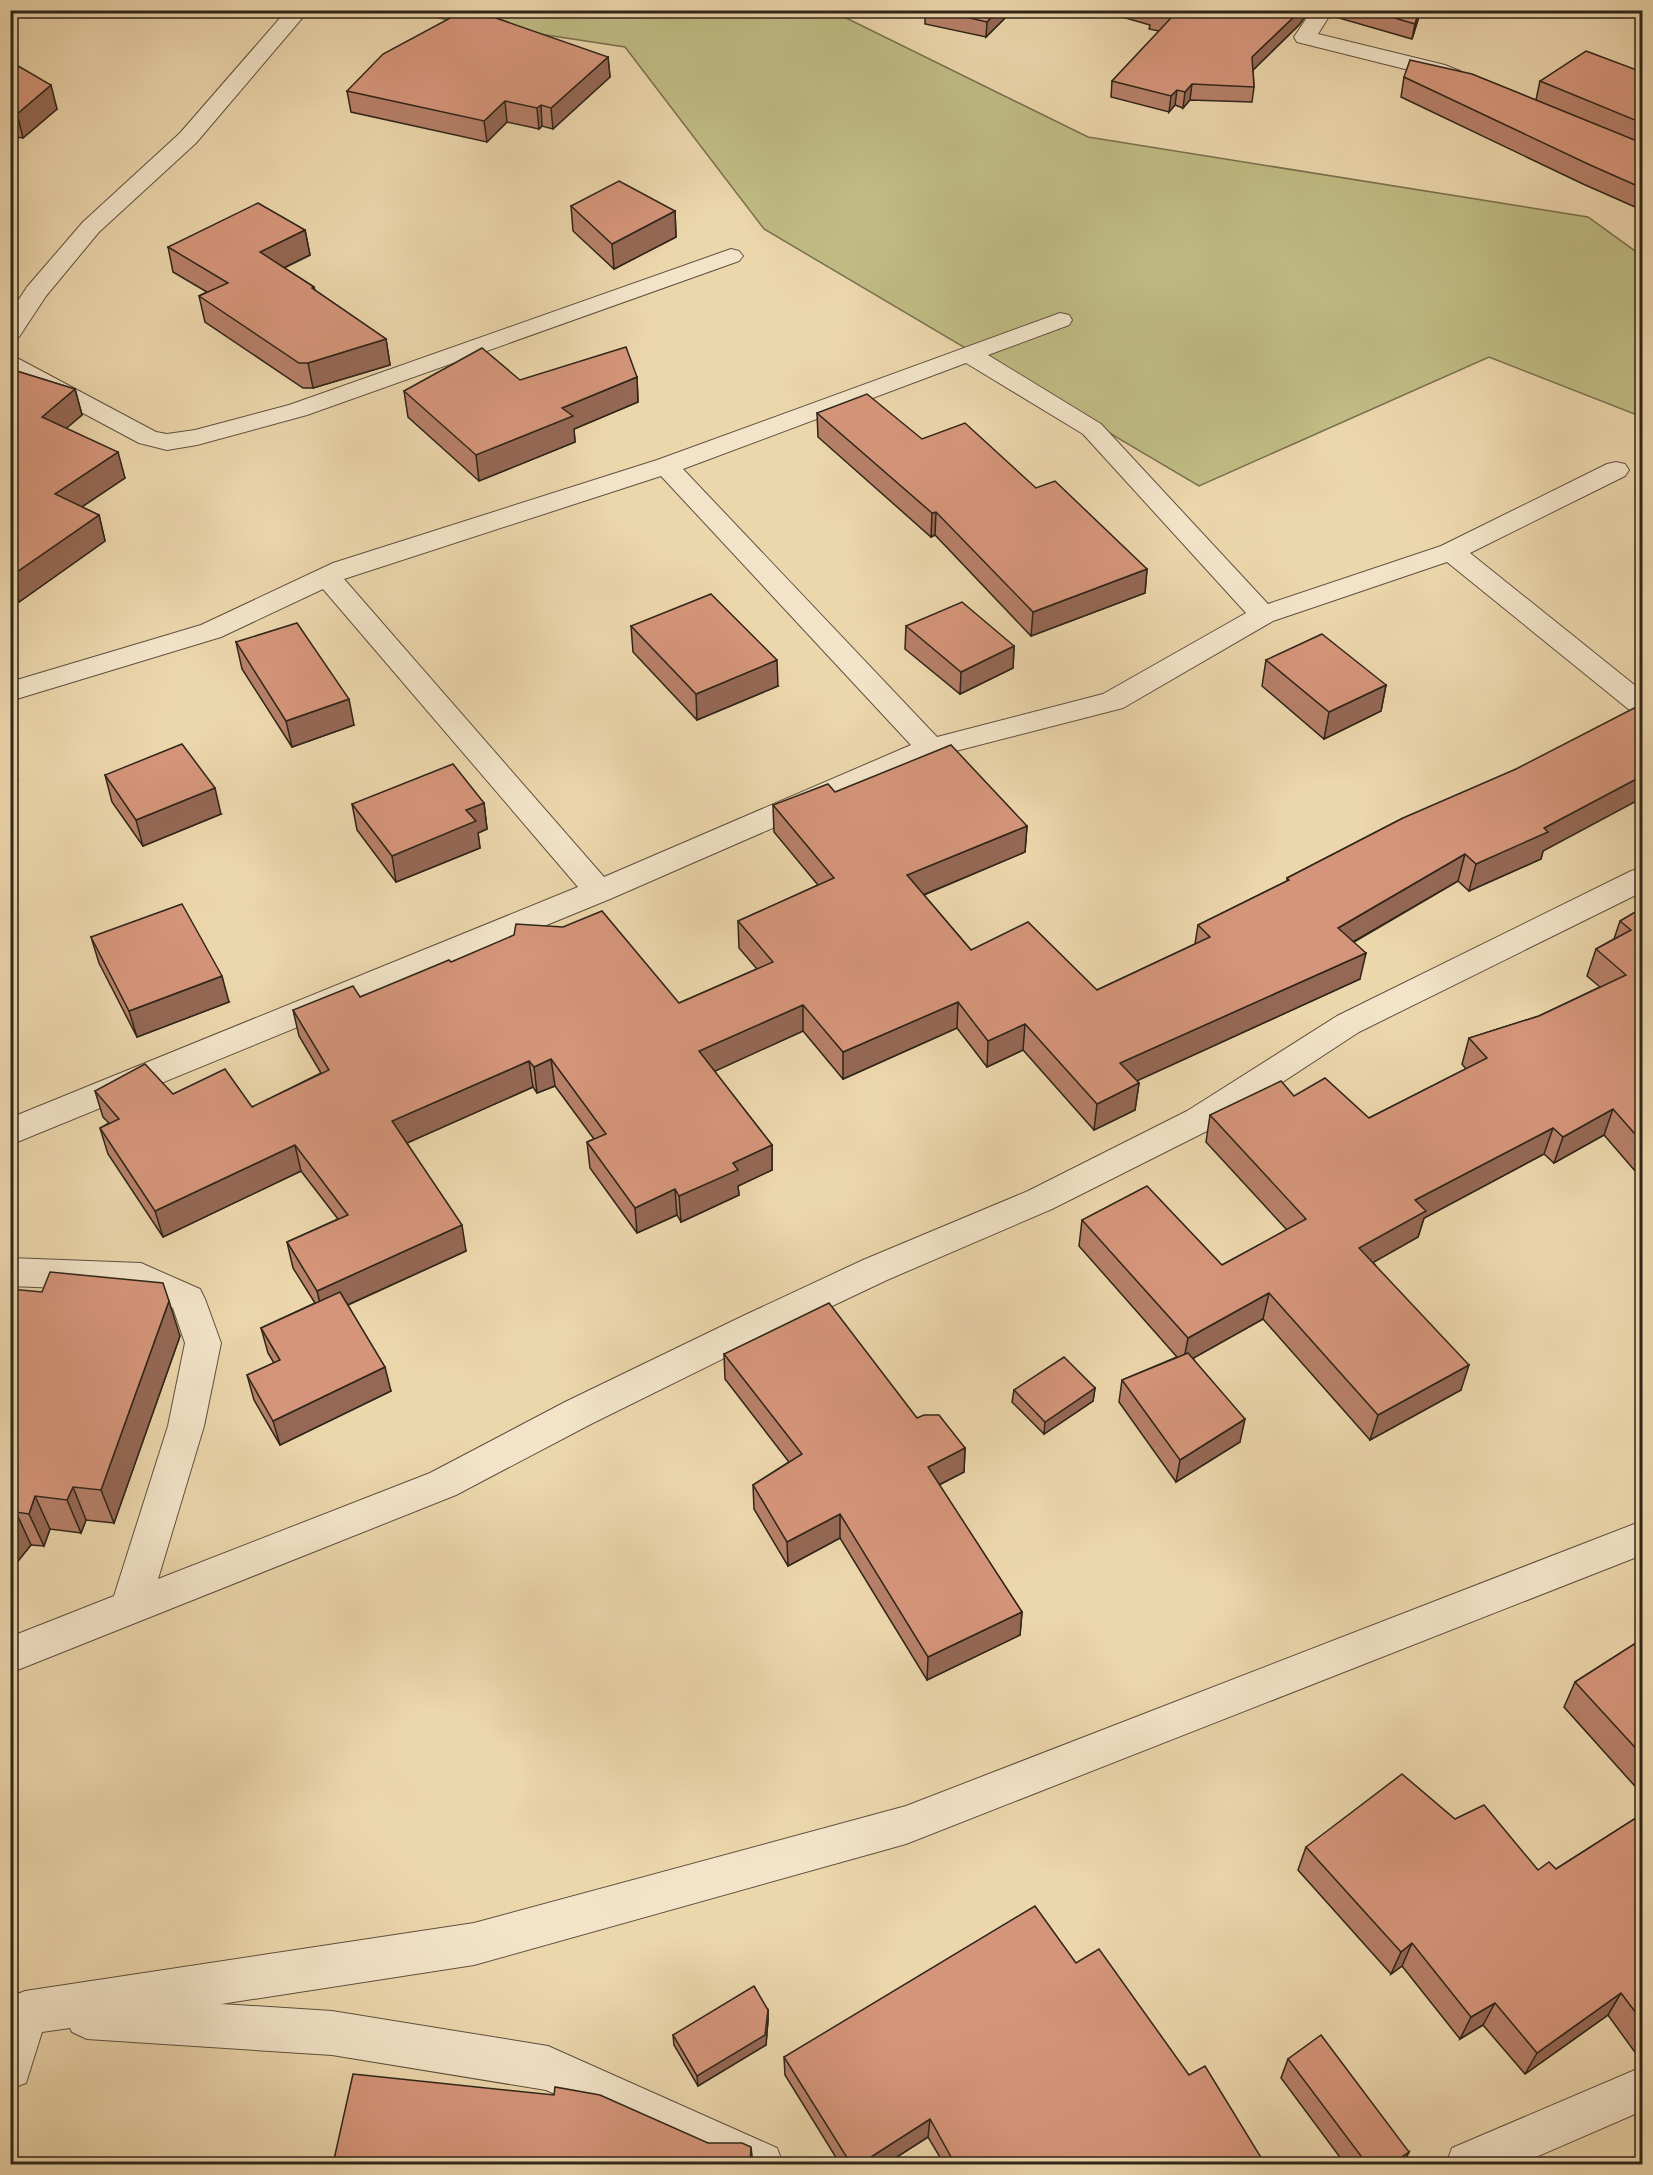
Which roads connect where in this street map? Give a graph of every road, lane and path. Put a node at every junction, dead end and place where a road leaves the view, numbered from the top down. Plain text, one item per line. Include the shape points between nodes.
1 (299, 10) edge
2 (1323, 10) edge
3 (1470, 83) edge
4 (731, 256) dead end
5 (1060, 320) dead end
6 (10, 332) edge
7 (968, 354) junction
8 (10, 364) edge
9 (666, 466) junction
10 (1616, 470) dead end
11 (1450, 552) junction
12 (327, 576) junction
13 (1263, 615) junction
14 (10, 692) edge
15 (1642, 705) edge
16 (931, 748) junction
17 (1642, 879) edge
18 (599, 891) junction
19 (10, 1132) edge
20 (10, 1272) edge
21 (1642, 1538) edge
22 (129, 1609) junction
23 (10, 1655) edge
24 (18, 2013) edge
25 (10, 2067) edge
26 (1642, 2089) edge
27 (761, 2164) edge
28 (1468, 2164) edge

1 - 6 street via 188,138 91,227 36,292
2 - 3 street via 1305,36 1437,70
4 - 8 street via 298,410 167,442 148,438
5 - 7 street
7 - 9 street
7 - 13 street via 1092,429
9 - 12 street
9 - 16 street
10 - 11 street
11 - 13 street
11 - 15 street
12 - 14 street via 211,631
12 - 18 street
13 - 16 street via 1113,701
16 - 18 street
17 - 22 street via 1348,1024 1199,1120 1040,1200 758,1325 443,1484
18 - 19 street
20 - 22 street via 141,1278 187,1299 191,1310 202,1343 186,1426
21 - 24 street via 906,1825 474,1944
22 - 23 street
24 - 25 street
24 - 27 street via 332,2033 548,2068
26 - 28 street

